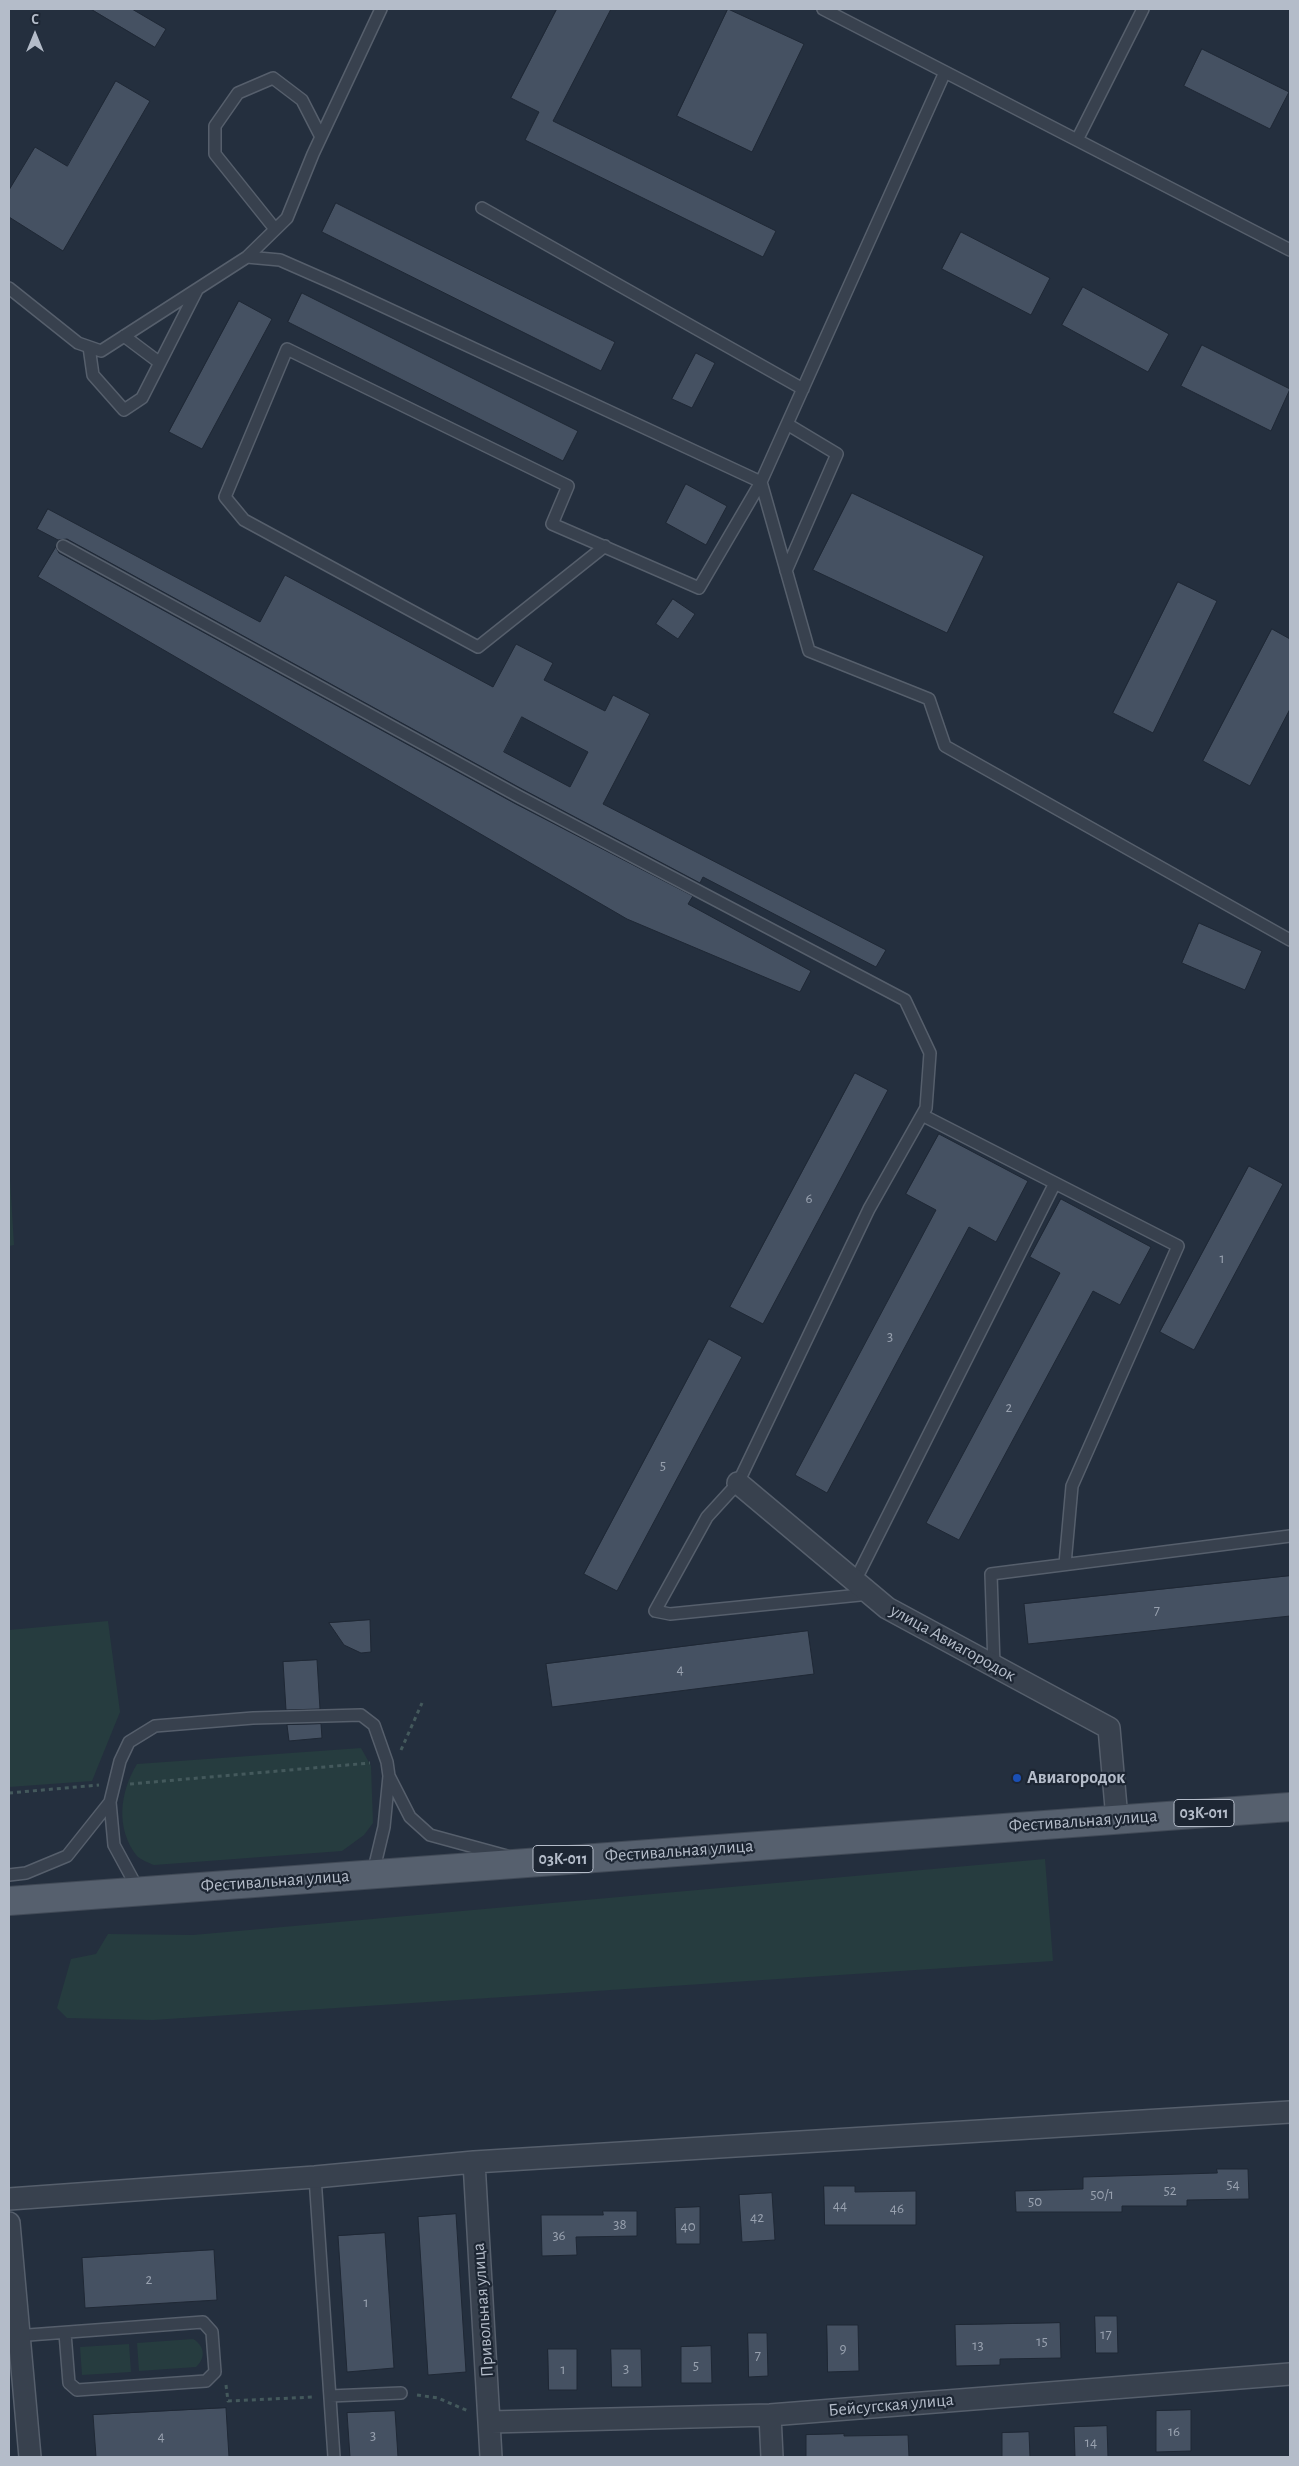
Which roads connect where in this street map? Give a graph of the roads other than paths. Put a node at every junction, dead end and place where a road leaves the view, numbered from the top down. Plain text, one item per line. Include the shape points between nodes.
1 (381, 9) edge
2 (823, 9) edge
3 (1143, 9) edge
4 (945, 72) junction
5 (321, 137) junction
6 (1077, 140) junction
7 (482, 208) dead end
8 (275, 229) junction
9 (1290, 250) edge
10 (247, 257) junction
11 (9, 288) edge
12 (198, 289) junction
13 (124, 336) junction
14 (89, 347) junction
15 (160, 363) junction
16 (803, 388) junction
17 (787, 424) junction
18 (761, 482) junction
19 (63, 546) dead end
20 (605, 546) junction
21 (786, 571) junction
22 (1290, 940) edge
23 (922, 1114) junction
24 (1054, 1183) junction
25 (738, 1483) junction
26 (1290, 1536) edge
27 (1065, 1564) junction
28 (862, 1588) junction
29 (994, 1666) junction
30 (389, 1776) junction
31 (110, 1802) junction
32 (1290, 1807) edge
33 (1118, 1819) junction
34 (531, 1862) junction
35 (9, 1874) edge
36 (373, 1874) junction
37 (139, 1891) junction
38 (9, 1901) edge
39 (1290, 2112) edge
40 (474, 2162) junction
41 (315, 2177) junction
42 (9, 2199) edge
43 (9, 2223) edge
44 (65, 2333) junction
45 (14, 2336) edge
46 (1290, 2374) edge
47 (402, 2393) road end
48 (330, 2396) junction
49 (770, 2415) junction
50 (491, 2422) junction
51 (30, 2457) edge
52 (334, 2457) edge
53 (491, 2457) edge
54 (772, 2457) edge

1 - 5 lane
2 - 4 lane
3 - 6 lane
4 - 6 lane
4 - 16 lane
5 - 8 lane via 287,218
5 - 8 lane via 302,100 273,78 238,93 215,126 215,154
6 - 9 lane
7 - 16 lane
8 - 10 lane
10 - 12 lane
10 - 18 lane via 280,260 338,285
11 - 14 lane via 71,338
12 - 13 lane
12 - 15 lane
13 - 14 lane via 101,351
13 - 15 lane
14 - 15 lane via 93,375 124,410 142,398
16 - 17 lane
17 - 18 lane
17 - 21 lane via 837,454
18 - 20 lane via 700,588
18 - 21 lane
19 - 23 lane via 518,796 905,1000 930,1053 926,1108
20 - 20 lane via 552,524 568,486 287,349 225,497 244,520 478,647
21 - 22 lane via 809,651 929,699 945,746
23 - 24 lane
23 - 25 lane via 870,1209
24 - 27 lane via 1178,1246 1072,1486
24 - 28 lane
25 - 28 street, улица Авиагородок
25 - 28 lane via 707,1517 655,1611 670,1614
26 - 27 lane
27 - 29 lane via 991,1574
28 - 29 street, улица Авиагородок via 886,1608
29 - 33 street, улица Авиагородок via 1109,1728
30 - 31 lane via 374,1725 362,1715 253,1718 155,1726 129,1742 120,1761
30 - 34 lane via 410,1818 430,1835
30 - 36 lane via 384,1827
31 - 35 lane via 67,1856 26,1874
31 - 37 lane via 114,1845
32 - 33 main road, Фестивальная улица / 03К-011
33 - 34 main road, Фестивальная улица / 03К-011
34 - 36 main road, Фестивальная улица / 03К-011
36 - 37 main road, Фестивальная улица / 03К-011
37 - 38 main road, Фестивальная улица / 03К-011
39 - 40 street
40 - 41 street
40 - 50 street, Привольная улица
41 - 42 street
41 - 48 lane
43 - 45 street
44 - 44 lane via 203,2322 212,2332 215,2372 206,2380 77,2390 69,2383
44 - 45 lane
45 - 51 street
46 - 49 street, Бейсугская улица
47 - 48 lane
48 - 52 lane
49 - 50 street, Бейсугская улица
49 - 54 street
50 - 53 street, Привольная улица

